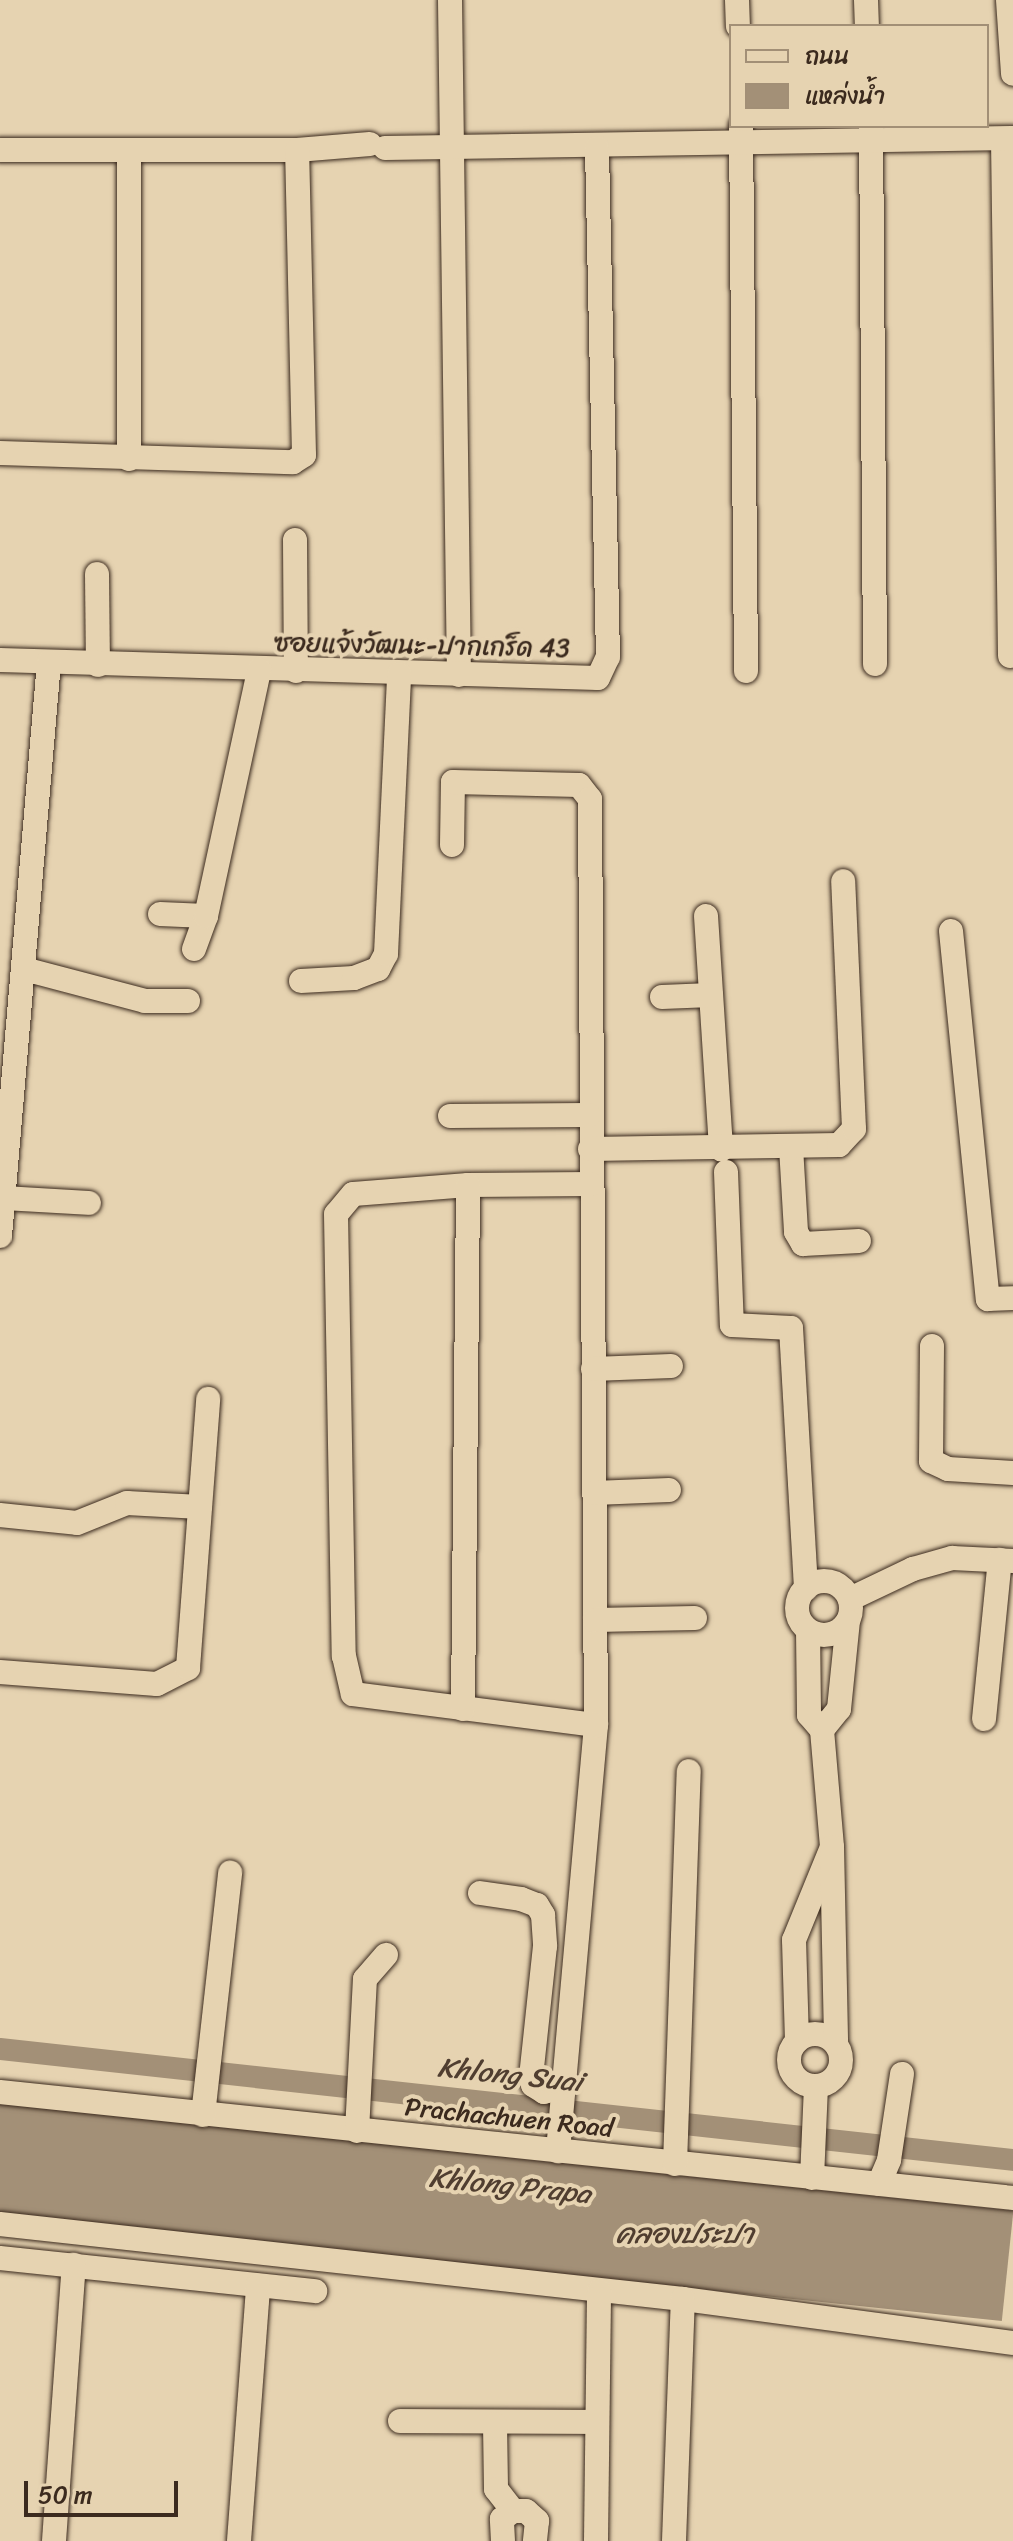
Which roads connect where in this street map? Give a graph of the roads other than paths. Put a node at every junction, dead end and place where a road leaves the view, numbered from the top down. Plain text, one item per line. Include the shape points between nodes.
1 (450, 0) edge
2 (737, 0) edge
3 (866, 0) edge
4 (1008, 0) edge
5 (738, 24) edge
6 (867, 24) edge
7 (1013, 74) edge
8 (871, 134) edge
9 (742, 135) edge
10 (1008, 138) edge
11 (455, 148) junction
12 (597, 148) junction
13 (0, 150) edge
14 (297, 150) junction
15 (129, 151) junction
16 (0, 453) edge
17 (129, 459) junction
18 (295, 540) dead end
19 (97, 574) dead end
20 (1010, 656) dead end
21 (0, 660) edge
22 (49, 662) junction
23 (875, 664) dead end
24 (98, 665) junction
25 (259, 670) junction
26 (296, 671) junction
27 (746, 671) dead end
28 (399, 674) junction
29 (459, 675) junction
30 (452, 845) dead end
31 (843, 881) dead end
32 (160, 914) dead end
33 (206, 916) junction
34 (706, 916) dead end
35 (951, 931) dead end
36 (194, 949) dead end
37 (24, 969) junction
38 (301, 981) dead end
39 (711, 995) junction
40 (662, 997) dead end
41 (188, 1001) dead end
42 (589, 1115) junction
43 (450, 1116) dead end
44 (791, 1147) junction
45 (590, 1149) junction
46 (724, 1161) junction
47 (591, 1184) junction
48 (468, 1185) junction
49 (3, 1198) junction
50 (89, 1203) dead end
51 (0, 1236) edge
52 (859, 1241) dead end
53 (1013, 1298) edge
54 (932, 1346) dead end
55 (671, 1366) dead end
56 (593, 1369) junction
57 (208, 1399) dead end
58 (1013, 1473) edge
59 (669, 1490) dead end
60 (594, 1493) junction
61 (200, 1507) junction
62 (0, 1515) edge
63 (1006, 1560) edge
64 (806, 1589) junction
65 (849, 1610) junction
66 (695, 1618) dead end
67 (595, 1620) junction
68 (808, 1630) junction
69 (0, 1672) edge
70 (463, 1709) junction
71 (984, 1719) dead end
72 (596, 1725) junction
73 (822, 1730) junction
74 (689, 1771) dead end
75 (832, 1847) junction
76 (230, 1873) dead end
77 (480, 1893) dead end
78 (386, 1955) dead end
79 (797, 2041) junction
80 (836, 2043) junction
81 (902, 2074) dead end
82 (816, 2086) junction
83 (563, 2089) junction
84 (0, 2092) edge
85 (205, 2104) junction
86 (358, 2120) junction
87 (559, 2141) junction
88 (676, 2153) junction
89 (813, 2167) junction
90 (879, 2184) junction
91 (1013, 2198) edge
92 (0, 2224) edge
93 (0, 2258) edge
94 (74, 2265) junction
95 (258, 2286) junction
96 (315, 2291) dead end
97 (599, 2291) junction
98 (683, 2299) junction
99 (1013, 2343) edge
100 (400, 2421) dead end
101 (597, 2422) junction
102 (495, 2424) junction
103 (513, 2511) junction
104 (54, 2541) edge
105 (239, 2541) edge
106 (503, 2541) edge
107 (535, 2541) edge
108 (596, 2541) edge
109 (674, 2541) edge

1 - 11 street
2 - 5 street
3 - 6 street
4 - 7 street
8 - 9 street
8 - 10 street
8 - 23 street
9 - 12 street
9 - 27 street
10 - 20 street
11 - 12 street
11 - 14 street
11 - 29 street
12 - 29 street, ซอยแจ้งวัฒนะ-ปากเกร็ด 43 via 608,657 598,678
13 - 15 street
14 - 15 street
14 - 17 street via 304,455 293,462
15 - 17 street
16 - 17 street
18 - 26 street
19 - 24 street
21 - 22 street, ซอยแจ้งวัฒนะ-ปากเกร็ด 43
22 - 24 street, ซอยแจ้งวัฒนะ-ปากเกร็ด 43
22 - 37 street
24 - 25 street, ซอยแจ้งวัฒนะ-ปากเกร็ด 43
25 - 26 street, ซอยแจ้งวัฒนะ-ปากเกร็ด 43
25 - 33 street
26 - 28 street, ซอยแจ้งวัฒนะ-ปากเกร็ด 43
28 - 29 street, ซอยแจ้งวัฒนะ-ปากเกร็ด 43
28 - 38 street via 386,954 378,969 354,978
30 - 42 street via 453,782 579,785 590,799
31 - 44 street via 854,1129 839,1145
32 - 33 street
33 - 36 street
34 - 39 street
35 - 53 street via 988,1299
37 - 41 street via 145,1001
37 - 49 street
39 - 40 street
39 - 46 street
42 - 43 street
42 - 45 street
44 - 46 street
44 - 52 street via 796,1232 803,1244
45 - 46 street
45 - 47 street
46 - 64 street via 732,1325 791,1328
47 - 48 street
47 - 56 street
48 - 70 street
48 - 70 street via 353,1194 336,1214 347,1682 353,1694 370,1700
49 - 50 street
49 - 51 street
54 - 58 street via 931,1461 948,1469
55 - 56 street
56 - 60 street
57 - 61 street
59 - 60 street
60 - 67 street
61 - 62 street via 127,1503 77,1523
61 - 69 street via 188,1668 157,1684
63 - 65 street via 952,1558 913,1569
63 - 71 street
64 - 65 street via 831,1582
64 - 68 street via 797,1605
65 - 68 street via 833,1634
65 - 73 street via 839,1709
66 - 67 street
67 - 72 street
68 - 73 street via 809,1715
70 - 72 street
72 - 83 street
73 - 75 street
74 - 88 street
75 - 79 street via 794,1940
75 - 80 street
76 - 85 street
77 - 83 street via 521,1899 537,1905 543,1915 545,1946 531,2076 533,2085 544,2092
78 - 86 street via 365,1979
79 - 80 street via 820,2034
79 - 82 street via 789,2056 792,2073
80 - 82 street via 840,2069 829,2083
81 - 90 street via 889,2160
82 - 89 street
83 - 87 street
84 - 85 street, Prachachuen Road
85 - 86 street, Prachachuen Road
86 - 87 street, Prachachuen Road
87 - 88 street, Prachachuen Road
88 - 89 street, Prachachuen Road
89 - 90 street, Prachachuen Road
90 - 91 street, Prachachuen Road
92 - 97 street
93 - 94 street
94 - 95 street
94 - 104 street
95 - 96 street
95 - 105 street
97 - 98 street
97 - 101 street
98 - 99 street
98 - 109 street
100 - 102 street
101 - 102 street
101 - 108 street
102 - 103 street via 496,2489
103 - 106 street via 502,2519
103 - 107 street via 526,2511 537,2521

